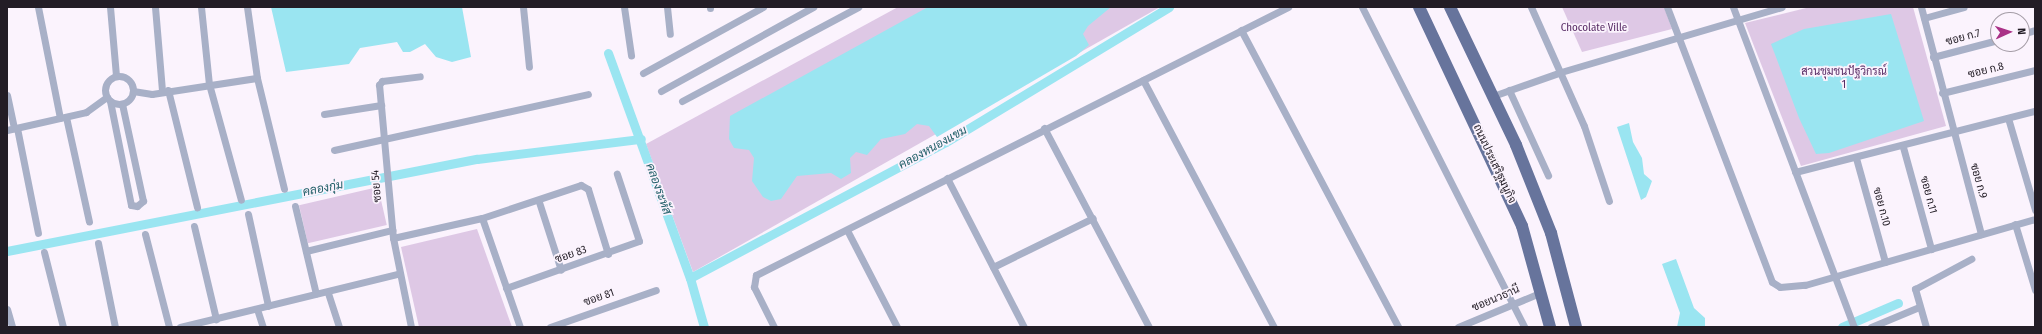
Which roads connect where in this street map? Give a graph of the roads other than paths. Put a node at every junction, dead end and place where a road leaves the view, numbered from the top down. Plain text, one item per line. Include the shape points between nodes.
1 (38, 7) edge
2 (110, 7) edge
3 (154, 7) edge
4 (201, 7) edge
5 (247, 7) edge
6 (523, 7) edge
7 (624, 7) edge
8 (667, 7) edge
9 (763, 7) edge
10 (813, 7) edge
11 (856, 7) edge
12 (1288, 7) edge
13 (1362, 7) edge
14 (1420, 7) edge
15 (1450, 7) edge
16 (1531, 7) edge
17 (1666, 7) edge
18 (1733, 7) edge
19 (1782, 7) edge
20 (1921, 7) edge
21 (1964, 7) edge
22 (1924, 18) junction
23 (1738, 19) junction
24 (1242, 30) junction
25 (670, 34) dead end
26 (1678, 37) junction
27 (1990, 42) edge
28 (631, 55) dead end
29 (1933, 57) junction
30 (529, 67) dead end
31 (2035, 70) edge
32 (1561, 72) junction
33 (643, 74) dead end
34 (116, 76) junction
35 (420, 76) dead end
36 (257, 78) junction
37 (1144, 80) junction
38 (209, 84) junction
39 (1509, 90) junction
40 (134, 91) junction
41 (165, 91) junction
42 (661, 91) dead end
43 (1942, 93) junction
44 (588, 94) dead end
45 (7, 95) edge
46 (1492, 96) junction
47 (109, 99) junction
48 (682, 101) dead end
49 (122, 104) junction
50 (381, 105) junction
51 (2035, 111) edge
52 (324, 114) dead end
53 (63, 117) junction
54 (2008, 118) junction
55 (1044, 128) junction
56 (13, 129) edge
57 (1953, 133) junction
58 (384, 139) junction
59 (1903, 146) junction
60 (334, 150) dead end
61 (1856, 158) junction
62 (1795, 172) junction
63 (616, 174) dead end
64 (1548, 175) dead end
65 (947, 178) junction
66 (284, 189) dead end
67 (241, 200) dead end
68 (1609, 201) dead end
69 (539, 202) junction
70 (295, 206) dead end
71 (197, 207) dead end
72 (2035, 210) edge
73 (248, 214) dead end
74 (482, 218) junction
75 (1093, 218) junction
76 (2035, 219) edge
77 (89, 222) dead end
78 (2015, 224) junction
79 (194, 226) dead end
80 (392, 230) junction
81 (848, 232) junction
82 (38, 233) dead end
83 (145, 234) dead end
84 (1981, 234) junction
85 (393, 238) junction
86 (98, 243) dead end
87 (1931, 249) junction
88 (306, 251) junction
89 (44, 252) dead end
90 (608, 254) junction
91 (1971, 259) dead end
92 (1885, 262) junction
93 (993, 267) junction
94 (561, 270) junction
95 (398, 274) junction
96 (1834, 276) junction
97 (506, 288) junction
98 (656, 290) dead end
99 (2035, 290) edge
100 (1543, 292) junction
101 (328, 293) junction
102 (316, 294) junction
103 (1512, 303) junction
104 (268, 306) junction
105 (1918, 307) junction
106 (7, 309) edge
107 (257, 309) junction
108 (216, 319) junction
109 (1853, 324) edge
110 (184, 326) edge
111 (12, 327) edge
112 (63, 327) edge
113 (115, 327) edge
114 (168, 327) edge
115 (263, 327) edge
116 (339, 327) edge
117 (411, 327) edge
118 (520, 327) edge
119 (550, 327) edge
120 (774, 327) edge
121 (896, 327) edge
122 (1024, 327) edge
123 (1149, 327) edge
124 (1274, 327) edge
125 (1398, 327) edge
126 (1458, 327) edge
127 (1524, 327) edge
128 (1550, 327) edge
129 (1576, 327) edge
130 (1871, 327) edge
131 (1926, 327) edge

1 - 53 street
2 - 34 street
3 - 41 street
4 - 38 street
5 - 36 street
6 - 30 street
7 - 28 street
8 - 25 street
9 - 33 street
10 - 42 street
11 - 48 street
12 - 24 street
13 - 103 street
14 - 100 main road, ถนนประเสริฐมนูกิจ via 1522,226
15 - 46 main road
16 - 32 street
17 - 26 street
18 - 23 street
19 - 23 street
20 - 22 street, ซอย ก.9
21 - 22 street
22 - 29 street, ซอย ก.9
23 - 26 street
23 - 62 street
24 - 37 street
24 - 125 street
26 - 32 street
26 - 96 street via 1772,282 1792,288
27 - 29 street, ซอย ก.7
29 - 43 street, ซอย ก.9
31 - 43 street, ซอย ก.8
32 - 39 street
32 - 68 street via 1584,126
34 - 40 street via 128,79
34 - 47 street via 106,85
35 - 50 street, ซอย 54 via 382,81
36 - 38 street
36 - 66 street
37 - 55 street
37 - 124 street
38 - 41 street
38 - 67 street
39 - 46 street
39 - 64 street
40 - 41 street
40 - 49 street via 130,100
41 - 71 street
43 - 57 street, ซอย ก.9
44 - 58 street
45 - 56 street
46 - 129 main road via 1551,233
47 - 49 street
47 - 49 street via 131,205 137,206 143,202
47 - 53 street via 86,112
50 - 52 street
50 - 58 street, ซอย 54
51 - 54 street
53 - 56 street
53 - 77 street
54 - 57 street
54 - 72 street
55 - 65 street
55 - 75 street
56 - 82 street
57 - 59 street
57 - 84 street, ซอย ก.9
58 - 60 street
58 - 80 street, ซอย 54
59 - 61 street
59 - 87 street, ซอย ก.11
61 - 62 street
61 - 92 street, ซอย ก.10
62 - 96 street
63 - 90 street, ซอย 83 via 639,238 637,243
65 - 81 street
65 - 93 street
69 - 74 street
69 - 90 street via 585,186
69 - 94 street
70 - 88 street
73 - 104 street
74 - 85 street
74 - 97 street
75 - 93 street
75 - 123 street
76 - 78 street
78 - 84 street
78 - 99 street
79 - 108 street
80 - 85 street, ซอย 54
80 - 88 street
81 - 120 street via 756,275 754,287
81 - 121 street
83 - 114 street
84 - 87 street
85 - 95 street, ซอย 54
86 - 113 street
87 - 92 street
88 - 102 street
89 - 112 street
90 - 94 street, ซอย 83
91 - 105 street via 1918,286 1914,294
92 - 96 street
93 - 122 street
94 - 97 street, ซอย 83
95 - 101 street
95 - 117 street, ซอย 54
96 - 109 street
97 - 118 street
98 - 119 street, ซอย 81
100 - 103 street, ซอยนวธานี
100 - 128 main road, ถนนประเสริฐมนูกิจ
101 - 102 street
101 - 116 street
102 - 104 street
103 - 126 street, ซอยนวธานี
103 - 127 street
104 - 107 street
105 - 130 street
105 - 131 street
106 - 111 street
107 - 108 street
107 - 115 street
108 - 110 street

